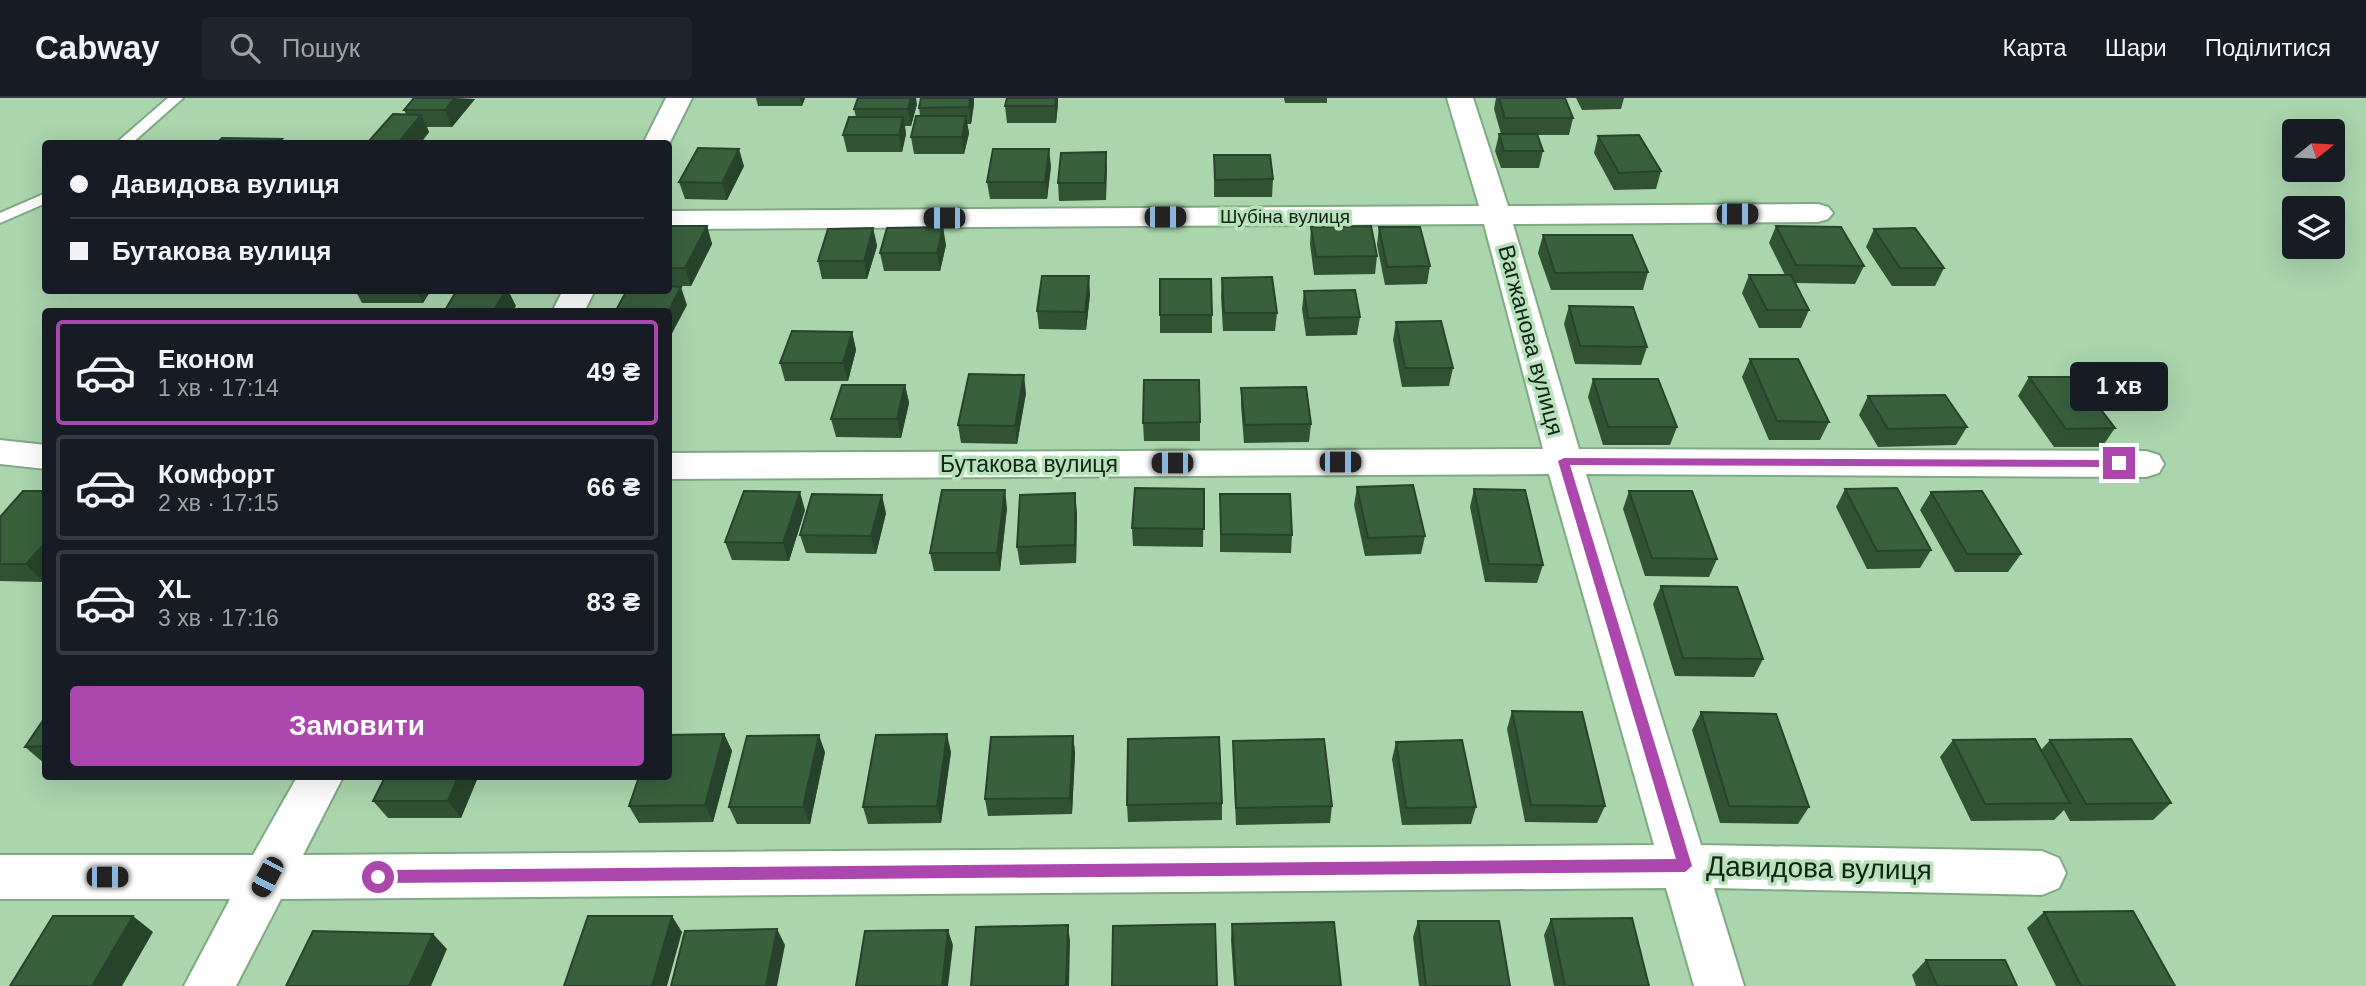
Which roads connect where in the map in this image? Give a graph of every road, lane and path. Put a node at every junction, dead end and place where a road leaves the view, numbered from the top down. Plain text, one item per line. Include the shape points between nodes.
1 (176, 98) edge
2 (680, 98) edge
3 (1460, 98) edge
4 (127, 140) edge
5 (658, 140) edge
6 (42, 199) edge
7 (1818, 213) dead end
8 (1496, 215) junction
9 (0, 219) edge
10 (672, 220) edge
11 (0, 452) edge
12 (42, 457) edge
13 (1564, 461) junction
14 (2147, 464) dead end
15 (672, 466) edge
16 (318, 780) edge
17 (1685, 866) junction
18 (2042, 873) dead end
19 (0, 877) edge
20 (267, 877) junction
21 (209, 986) edge
22 (1719, 986) edge

1 - 4 lane
2 - 5 street
3 - 8 street, Вагжанова вулиця
6 - 9 lane
7 - 8 street, Шубіна вулиця
8 - 10 street, Шубіна вулиця
8 - 13 street, Вагжанова вулиця
11 - 12 street
13 - 14 street, Бутакова вулиця
13 - 15 street, Бутакова вулиця
13 - 17 street, Вагжанова вулиця
16 - 20 street
17 - 18 street, Давидова вулиця
17 - 20 street, Давидова вулиця
17 - 22 street, Вагжанова вулиця
19 - 20 street, Давидова вулиця
20 - 21 street

